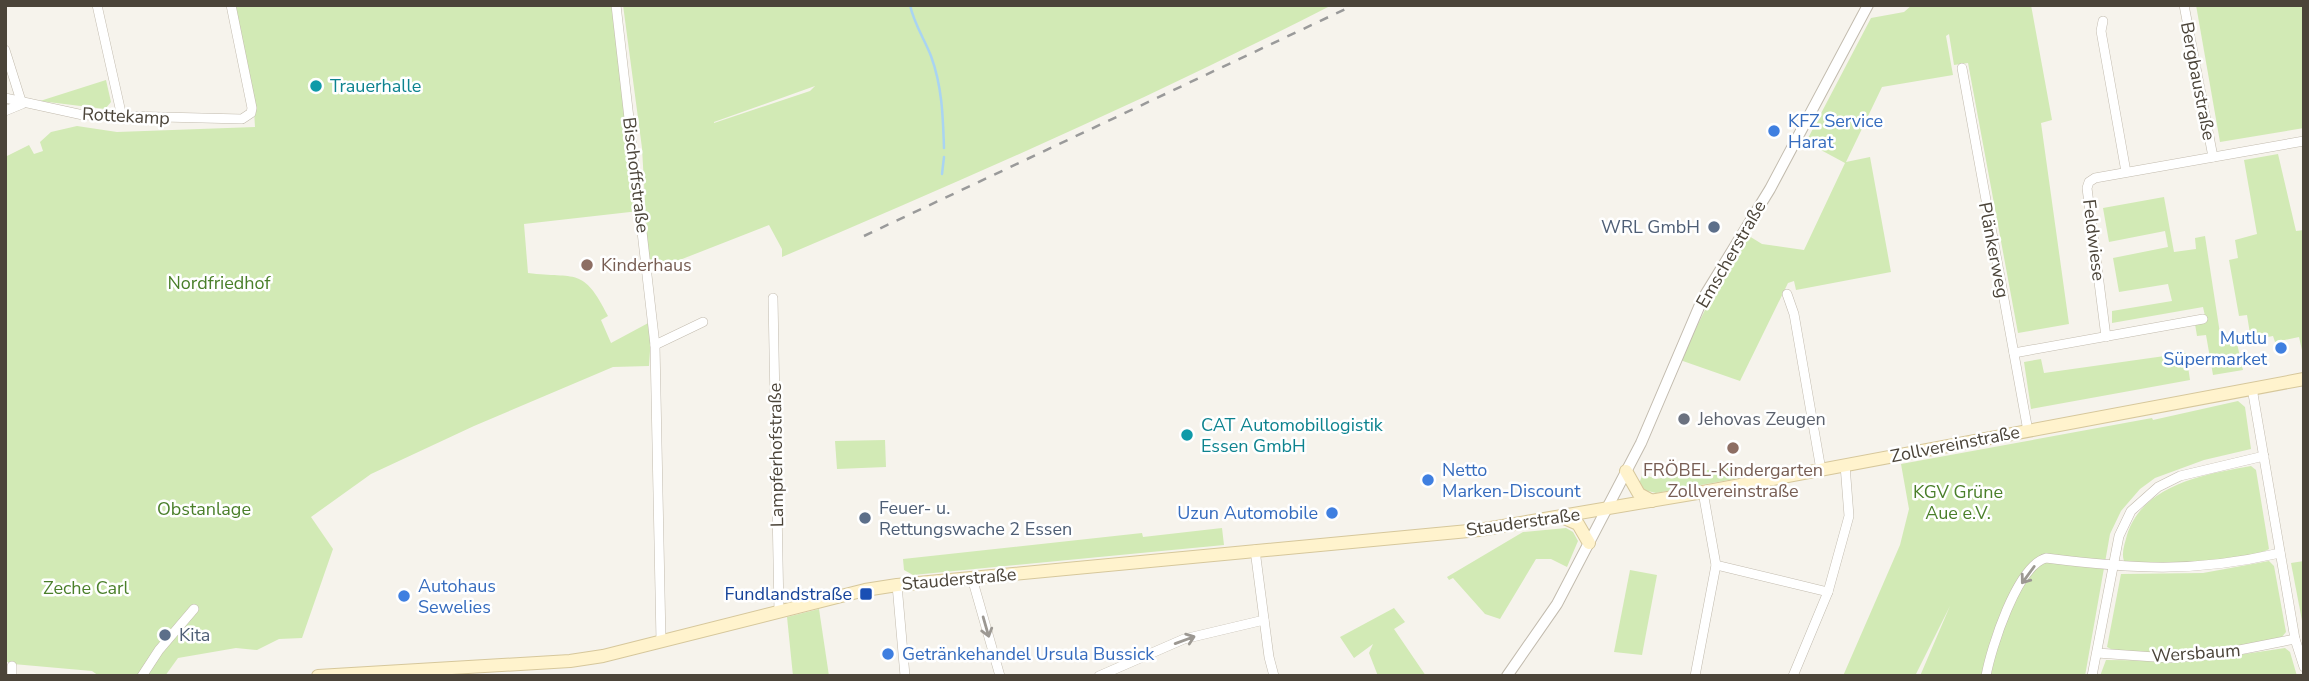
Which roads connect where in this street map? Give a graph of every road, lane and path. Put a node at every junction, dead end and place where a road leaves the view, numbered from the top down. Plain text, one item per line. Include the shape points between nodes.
1 (97, 5) edge
2 (231, 5) edge
3 (615, 5) edge
4 (1868, 5) edge
5 (2184, 5) edge
6 (2103, 21) dead end
7 (5, 50) edge
8 (1962, 68) dead end
9 (5, 98) edge
10 (22, 104) junction
11 (5, 111) edge
12 (122, 117) junction
13 (2304, 141) edge
14 (2213, 157) junction
15 (2126, 172) junction
16 (1787, 294) dead end
17 (773, 298) dead end
18 (2203, 319) dead end
19 (704, 322) dead end
20 (2106, 337) junction
21 (655, 345) junction
22 (2014, 354) junction
23 (2304, 379) edge
24 (2252, 388) junction
25 (2028, 431) junction
26 (2264, 456) junction
27 (1845, 465) junction
28 (1821, 470) junction
29 (1626, 471) junction
30 (1703, 492) junction
31 (1652, 502) junction
32 (1607, 509) junction
33 (1562, 516) junction
34 (1589, 543) junction
35 (1255, 550) junction
36 (2280, 553) junction
37 (1716, 565) junction
38 (2113, 566) junction
39 (972, 578) junction
40 (897, 585) junction
41 (1828, 592) junction
42 (194, 609) dead end
43 (779, 612) junction
44 (1264, 620) junction
45 (2295, 639) junction
46 (662, 641) junction
47 (2097, 653) junction
48 (2304, 667) edge
49 (411, 673) edge
50 (144, 674) edge
51 (318, 676) edge
52 (905, 676) edge
53 (1000, 676) edge
54 (1099, 676) edge
55 (1275, 676) edge
56 (1507, 676) edge
57 (1696, 676) edge
58 (1793, 676) edge
59 (1986, 676) edge
60 (2092, 676) edge

1 - 12 street
2 - 12 street, Rottekamp via 251,113 235,120
3 - 21 street, Bischoffstraße
4 - 29 street, Emscherstraße via 1770,189 1702,300
5 - 14 street, Bergbaustraße
6 - 15 street
7 - 10 street
8 - 22 street, Plänkerweg
9 - 10 street, Rottekamp
10 - 11 street
10 - 12 street, Rottekamp
13 - 14 street, Feldwiese
14 - 15 street, Feldwiese
15 - 20 street, Feldwiese via 2095,178 2087,188
16 - 28 street
17 - 43 street, Lampferhofstraße
18 - 20 street
19 - 21 street
20 - 22 street
21 - 46 street, Bischoffstraße
22 - 25 street, Plänkerweg
23 - 24 main road, Zollvereinstraße
24 - 25 main road, Zollvereinstraße
24 - 26 street
25 - 27 main road, Zollvereinstraße
26 - 36 street
26 - 38 street via 2201,470 2141,499 2124,523
27 - 28 main road, Zollvereinstraße
27 - 41 street via 1849,516
28 - 30 main road, Zollvereinstraße
29 - 31 main road via 1639,494
29 - 32 street, Emscherstraße
30 - 31 main road, Zollvereinstraße
30 - 37 street
31 - 32 main road, Zollvereinstraße
32 - 33 main road, Stauderstraße
32 - 34 street, Emscherstraße
33 - 34 main road via 1578,524
33 - 35 main road, Stauderstraße via 1467,531
34 - 56 street, Emscherstraße via 1548,621
35 - 39 main road, Stauderstraße
35 - 44 street
36 - 38 street via 2207,567
36 - 45 street
37 - 41 street
37 - 57 street
38 - 47 street
38 -> 59 street via 2039,560 2004,617
39 - 40 main road, Stauderstraße
39 -> 53 street
40 - 43 main road, Stauderstraße
40 - 52 street
41 - 58 street
42 - 50 street
43 - 46 main road, Stauderstraße
54 -> 44 street via 1184,639
44 - 55 street
45 - 47 street, Wersbaum via 2169,658
45 - 48 street
46 - 49 main road, Stauderstraße via 570,661
47 - 60 street
49 - 51 main road, Stauderstraße

